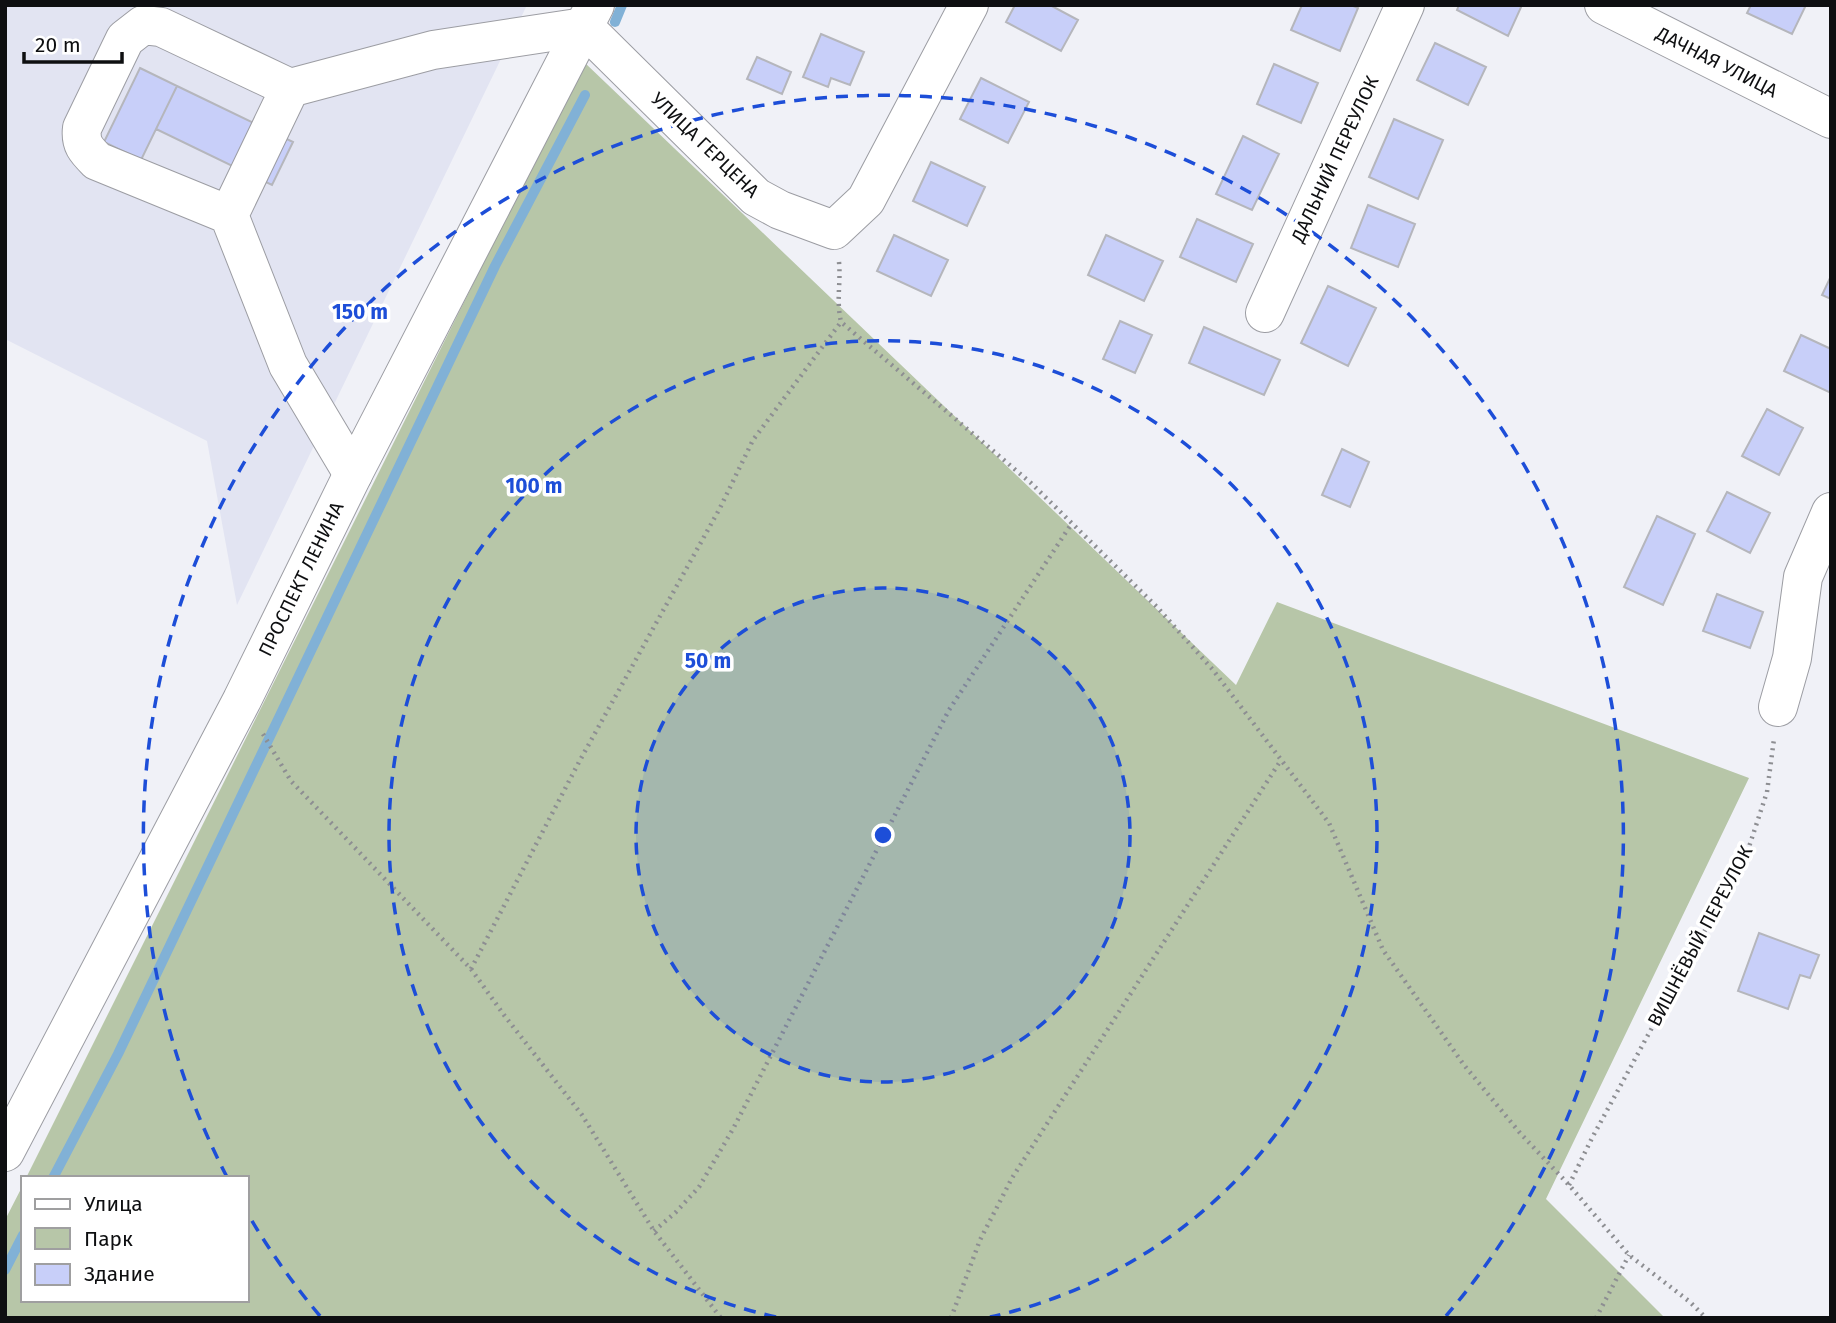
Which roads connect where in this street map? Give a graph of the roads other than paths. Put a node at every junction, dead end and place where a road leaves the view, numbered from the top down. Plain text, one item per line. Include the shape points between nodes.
1 (969, 5) edge
2 (1405, 5) edge
3 (1604, 5) edge
4 (589, 16) edge
5 (290, 88) junction
6 (1831, 119) edge
7 (229, 215) junction
8 (1265, 313) dead end
9 (353, 474) junction
10 (1831, 512) edge
11 (1778, 707) road end
12 (5, 1152) edge

1 - 4 street, УЛИЦА ГЕРЦЕНА via 866,201 834,230 756,197
2 - 8 street, ДАЛЬНИЙ ПЕРЕУЛОК
3 - 6 street, ДАЧНАЯ УЛИЦА
4 - 5 street
4 - 9 street, ПРОСПЕКТ ЛЕНИНА
5 - 7 street
5 - 7 street via 161,27 143,24 125,39 98,94 80,139 97,161
7 - 9 street via 288,365
9 - 12 street, ПРОСПЕКТ ЛЕНИНА via 242,700
10 - 11 street via 1803,577 1792,658

